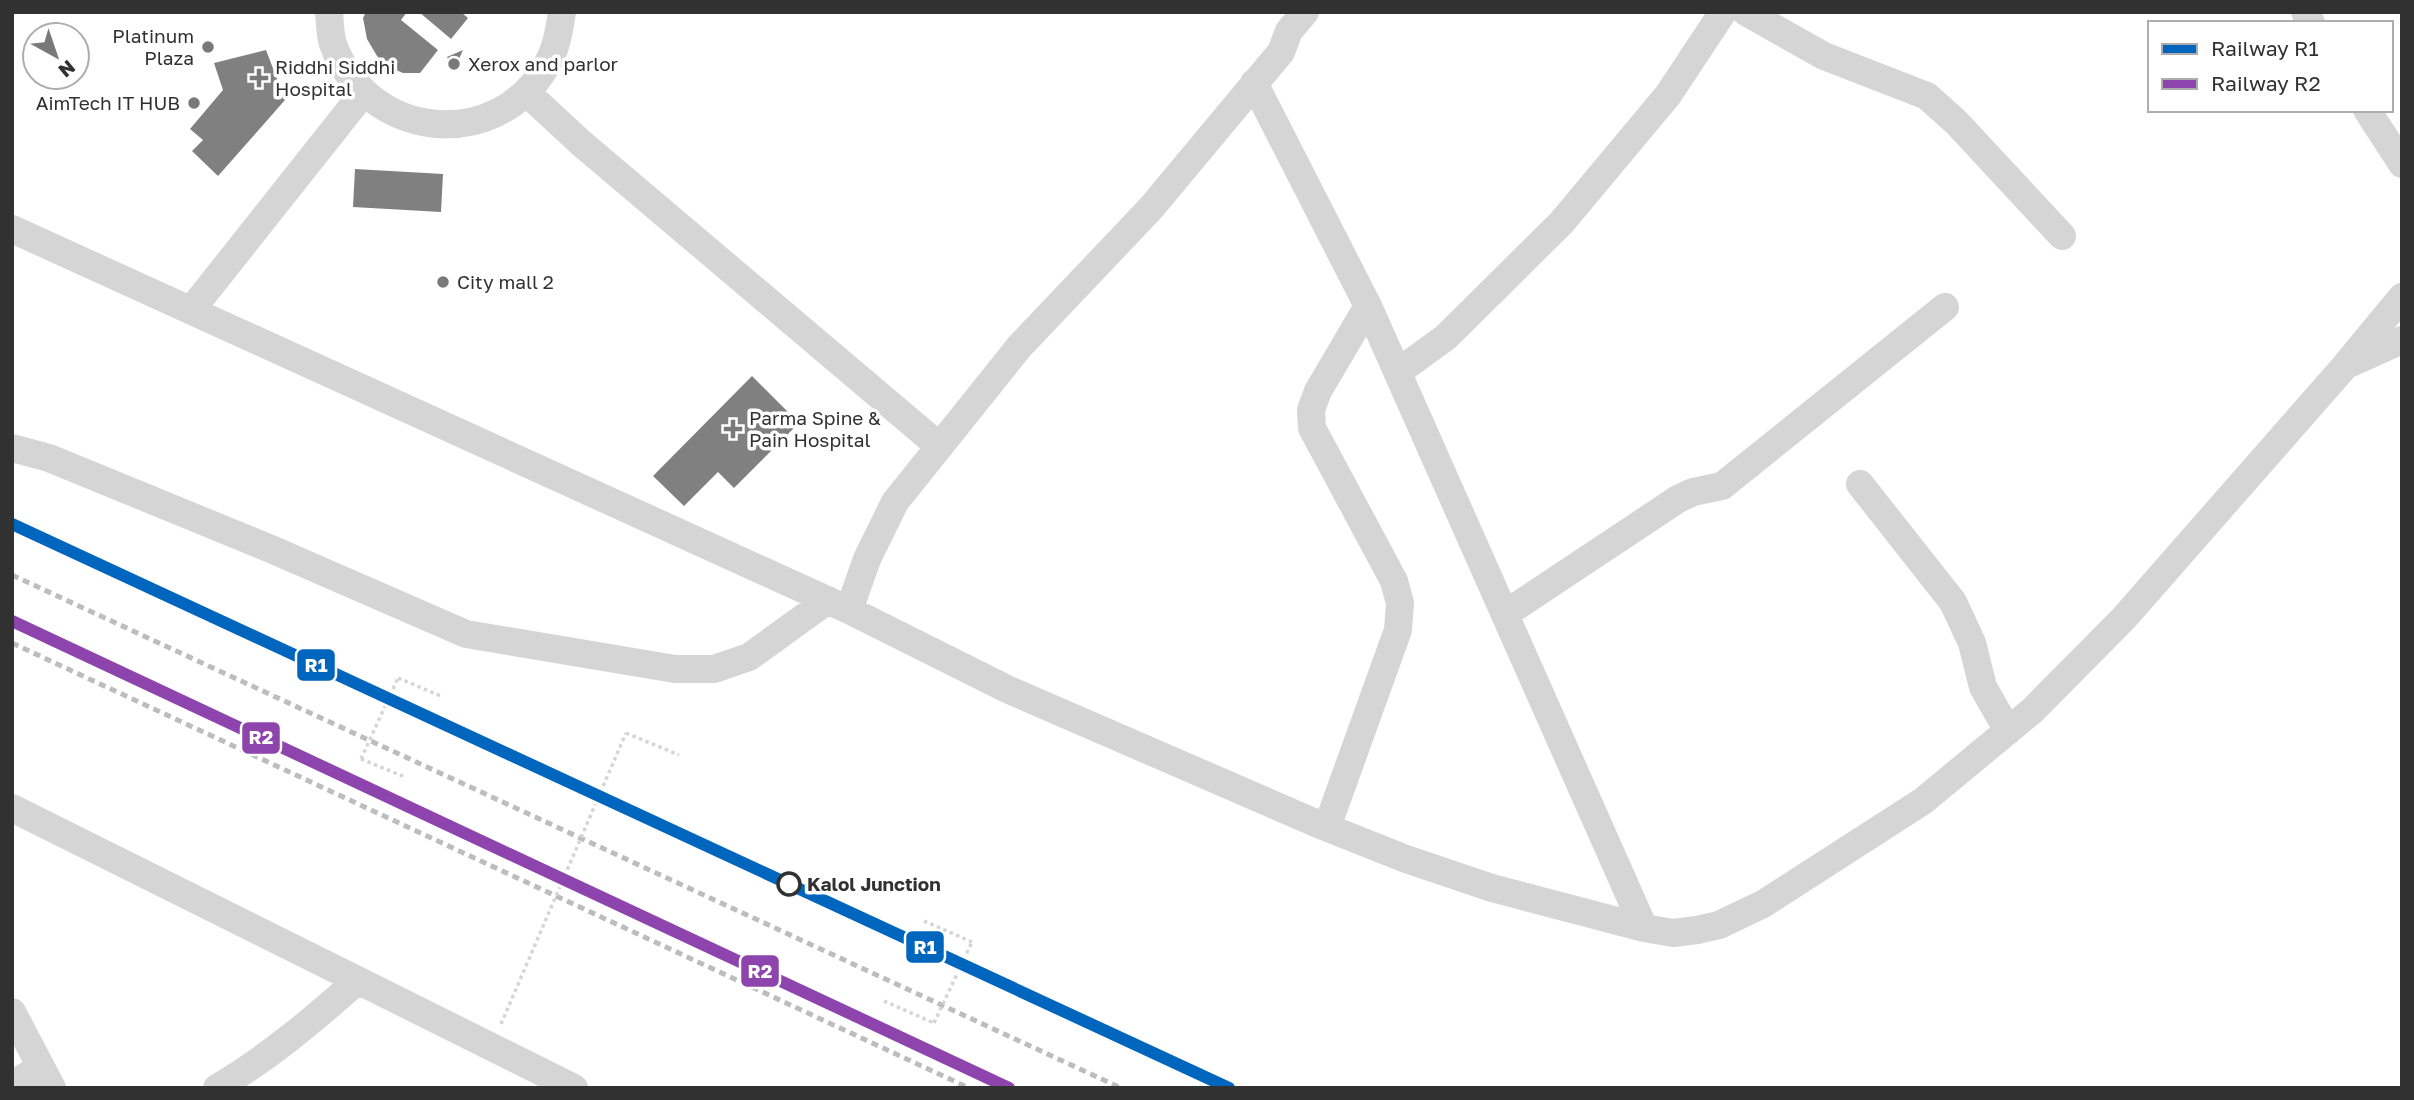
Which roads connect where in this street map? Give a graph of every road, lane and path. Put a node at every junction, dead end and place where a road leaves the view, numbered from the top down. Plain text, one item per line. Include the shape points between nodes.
1 (329, 12) edge
2 (562, 12) edge
3 (1305, 12) edge
4 (1323, 12) edge
5 (1723, 12) edge
6 (1746, 12) edge
7 (1281, 52) junction
8 (1254, 83) junction
9 (364, 92) junction
10 (526, 92) junction
11 (2368, 112) edge
12 (2402, 164) edge
13 (12, 229) edge
14 (2062, 236) dead end
15 (2402, 297) edge
16 (1368, 306) junction
17 (1945, 307) dead end
18 (192, 309) junction
19 (2402, 340) edge
20 (2345, 366) junction
21 (1398, 372) junction
22 (939, 446) junction
23 (12, 448) edge
24 (1860, 484) dead end
25 (838, 605) junction
26 (1505, 614) junction
27 (441, 696) dead end
28 (2008, 731) junction
29 (679, 755) dead end
30 (405, 777) dead end
31 (12, 808) edge
32 (1327, 827) junction
33 (924, 920) dead end
34 (1644, 928) junction
35 (357, 981) junction
36 (884, 1001) dead end
37 (12, 1012) edge
38 (501, 1024) dead end
39 (47, 1078) edge
40 (236, 1083) edge
41 (12, 1084) edge
42 (574, 1088) edge

1 - 9 street via 332,43 350,78
2 - 10 street via 558,39 545,68
3 - 7 street via 1289,31
4 - 7 street via 1293,48
5 - 21 street via 1668,95 1562,222 1446,337
6 - 14 street via 1824,56 1927,96 1957,122
7 - 8 street
8 - 16 street
8 - 22 street via 1151,208 1019,347
9 - 10 street via 379,106 415,122 455,125 493,115
9 - 18 street
10 - 22 street
11 - 12 street
13 - 18 street
15 - 20 street
16 - 21 street
16 - 32 street via 1318,391 1311,410 1312,428 1394,581 1398,630
17 - 26 street via 1722,486 1693,492 1667,506
18 - 25 street
19 - 20 street
20 - 28 street via 2124,618
21 - 26 street
22 - 25 street via 895,502
23 - 25 street via 49,458 466,634 676,669 714,669 749,657
24 - 28 street via 1954,602 1972,643 1983,687
25 - 32 street via 1007,689
26 - 34 street
27 - 30 path, bridge via 398,678 361,759
28 - 34 street via 1923,800 1742,915 1697,930 1673,933
29 - 38 path, bridge via 626,733
31 - 35 street
32 - 34 street via 1492,888
33 - 36 path, bridge via 972,943 934,1023
35 - 40 street
35 - 42 street
37 - 39 street
39 - 41 street

